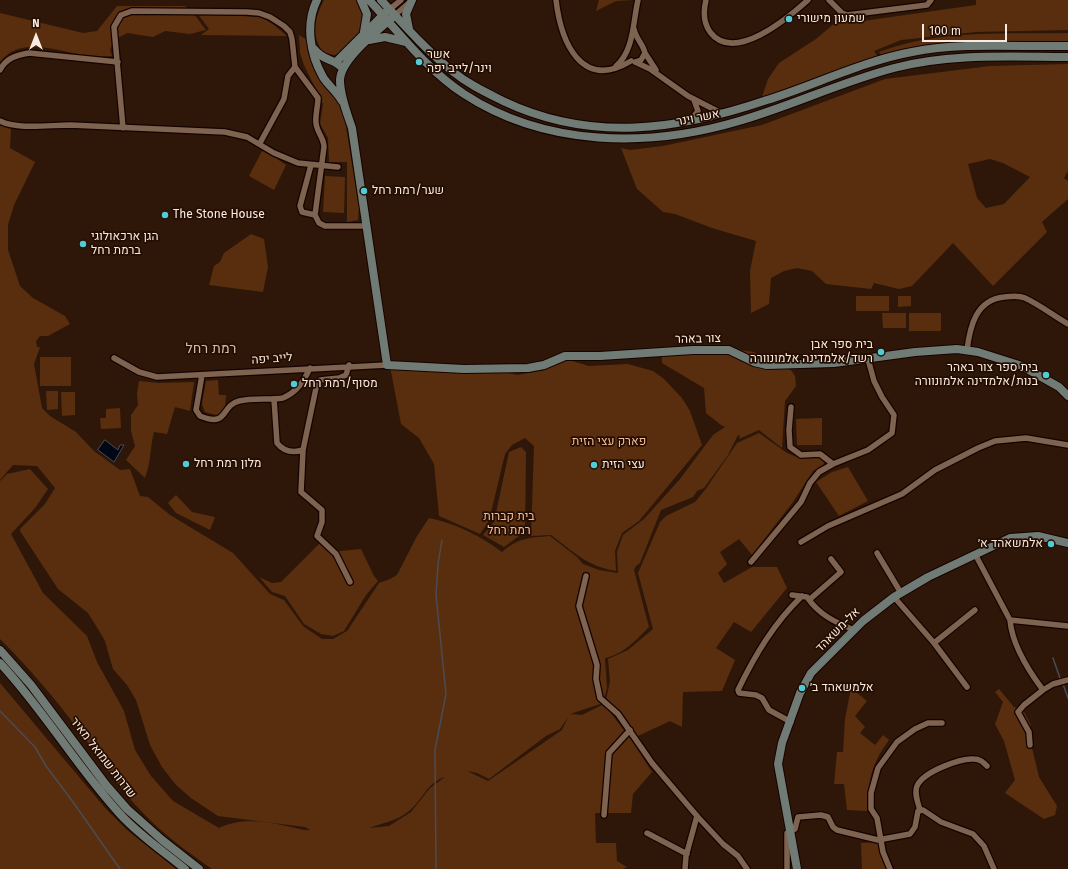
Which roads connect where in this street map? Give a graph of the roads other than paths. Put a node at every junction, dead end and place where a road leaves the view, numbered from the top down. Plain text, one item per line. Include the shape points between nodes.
1 (317, 0) edge
2 (361, 0) edge
3 (369, 0) edge
4 (381, 0) edge
5 (401, 0) edge
6 (412, 0) edge
7 (556, 0) edge
8 (638, 0) edge
9 (706, 0) edge
10 (808, 0) edge
11 (829, 0) edge
12 (931, 0) edge
13 (389, 15) junction
14 (634, 23) junction
15 (410, 32) junction
16 (366, 36) junction
17 (410, 44) junction
18 (639, 44) junction
19 (629, 45) junction
20 (312, 46) junction
21 (1068, 46) edge
22 (626, 53) junction
23 (645, 53) junction
24 (1068, 57) edge
25 (633, 61) junction
26 (118, 62) junction
27 (332, 62) junction
28 (295, 68) junction
29 (613, 69) junction
30 (0, 70) edge
31 (322, 74) junction
32 (341, 74) junction
33 (661, 76) junction
34 (328, 81) junction
35 (691, 97) junction
36 (345, 107) junction
37 (724, 114) junction
38 (0, 121) edge
39 (688, 123) junction
40 (123, 128) junction
41 (260, 143) junction
42 (311, 165) junction
43 (322, 166) junction
44 (338, 167) dead end
45 (315, 214) junction
46 (366, 226) junction
47 (1068, 324) edge
48 (967, 350) junction
49 (114, 358) dead end
50 (868, 359) junction
51 (387, 365) junction
52 (349, 366) junction
53 (310, 368) junction
54 (202, 375) junction
55 (1068, 396) edge
56 (274, 400) junction
57 (791, 406) dead end
58 (1068, 445) edge
59 (303, 450) junction
60 (833, 464) junction
61 (801, 542) dead end
62 (1068, 543) edge
63 (877, 553) dead end
64 (975, 554) junction
65 (831, 559) dead end
66 (751, 562) dead end
67 (586, 576) dead end
68 (350, 582) dead end
69 (792, 595) dead end
70 (898, 595) junction
71 (802, 596) junction
72 (809, 600) junction
73 (975, 610) dead end
74 (1010, 620) junction
75 (1068, 626) edge
76 (854, 630) junction
77 (934, 643) junction
78 (0, 650) edge
79 (0, 663) edge
80 (1068, 680) edge
81 (967, 687) dead end
82 (1043, 690) junction
83 (790, 722) junction
84 (942, 723) dead end
85 (630, 730) junction
86 (1030, 745) dead end
87 (987, 766) dead end
88 (920, 810) junction
89 (604, 815) dead end
90 (697, 816) junction
91 (790, 831) junction
92 (647, 833) dead end
93 (881, 839) junction
94 (687, 854) junction
95 (185, 869) edge
96 (199, 869) edge
97 (685, 869) edge
98 (747, 869) edge
99 (787, 869) edge
100 (797, 869) edge
101 (890, 869) edge
102 (994, 869) edge

1 - 20 main road via 310,26
2 - 13 main road via 373,10
2 - 16 main road via 367,14
3 - 13 main road, אשר וינר
4 - 13 main road, אשר וינר
5 - 13 street
6 - 13 street
6 - 15 main road via 406,17
7 - 29 street via 564,32 577,59 593,69
8 - 14 street
9 - 10 street via 704,10 707,28 720,41 729,44 751,40
11 - 12 street via 842,14 847,15 927,5
13 - 15 main road, אשר וינר
13 - 16 main road
13 - 17 main road, אשר וינר
14 - 18 street
14 - 19 street
15 - 39 main road, אשר וינר via 470,84 533,113 573,124 607,127 648,128
16 - 17 main road via 391,37
16 - 27 main road
16 - 32 main road
17 - 24 main road, אשר וינר via 448,82 499,113 564,133 622,139 662,137 738,122 863,78 919,63 972,57
18 - 19 street
18 - 23 street
19 - 22 street
20 - 27 main road via 319,55
20 - 31 main road
21 - 37 main road, אשר וינר via 976,47 912,52 889,57
22 - 25 street
22 - 29 street
23 - 25 street via 641,60
23 - 33 street
25 - 29 street
25 - 33 street
26 - 28 street via 114,27 125,12 246,12 258,13 284,26 292,39
26 - 30 street via 30,53 16,55
26 - 40 street
27 - 31 main road via 324,65
27 - 32 main road
28 - 41 street via 288,76 284,99
28 - 43 street via 318,98 316,124 317,131 324,141
31 - 34 main road
32 - 34 main road via 333,82
32 - 36 main road
33 - 35 street
34 - 36 main road
35 - 37 street
35 - 39 street via 698,111
36 - 46 main road via 352,128
37 - 39 main road, אשר וינר
38 - 40 street via 5,124 21,125
40 - 41 street via 225,132
41 - 42 street via 283,157
42 - 43 street
42 - 45 street via 300,206 302,212
43 - 44 street
43 - 45 street
45 - 46 street via 322,225
46 - 51 main road
47 - 48 street via 1024,297 1000,297 981,306 969,331
48 - 50 main road, צור באהר via 941,350
48 - 55 main road, צור באהר via 1022,366 1059,387
49 - 54 street, לייב יפה via 149,375
50 - 51 main road, צור באהר via 767,365 729,350 694,350 565,356 544,365 528,368 464,369
50 - 60 street via 874,381 894,415 892,433 868,450
51 - 52 street, לייב יפה
52 - 53 street, לייב יפה
52 - 59 street via 346,375 320,380
53 - 54 street, לייב יפה
53 - 56 street via 296,390
54 - 56 street via 196,410 207,420 215,421 221,418 234,403
56 - 59 street via 277,443 288,451
57 - 60 street via 790,447 801,454 820,454
58 - 61 street via 1026,438 995,441 936,470 902,494 828,526
59 - 68 street via 301,492 322,510 322,522 317,536 336,554
60 - 66 street via 819,472 810,483 801,502
62 - 64 main road, אל-משאהד via 1038,536 1022,536 1010,538
63 - 70 street
64 - 70 main road, אל-משאהד
64 - 74 street
65 - 72 street via 841,572
67 - 85 street via 579,606 597,665 598,693
69 - 71 street
70 - 76 main road, אל-משאהד
70 - 77 street
71 - 72 street
71 - 83 street via 774,628 753,660 738,690 739,693 762,698 768,710
72 - 76 street via 828,618
73 - 77 street
74 - 75 street
74 - 82 street via 1011,631 1030,672
76 - 83 main road, אל-משאהד via 812,673 800,694
77 - 81 street
78 - 96 main road, שדרות שמואל מאיר via 31,685 122,804
79 - 95 main road, שדרות שמואל מאיר via 25,691 120,815
80 - 82 street via 1052,684
82 - 86 street via 1018,712 1029,732
83 - 91 main road, אל-משאהד via 778,764
84 - 93 street via 928,724 915,729 897,742 878,768 871,793 871,809 877,818
85 - 89 street via 609,753
85 - 90 street via 652,763
87 - 88 street via 983,761 965,759 927,776 917,786
88 - 93 street via 916,814 915,827 910,834
88 - 102 street via 941,822 973,834 984,846
90 - 94 street
90 - 98 street via 738,856
91 - 93 street via 795,829 798,817 821,815 828,817 837,830 866,838
91 - 99 street via 787,837
91 - 100 main road, אל-משאהד
92 - 94 street
93 - 101 street
94 - 97 street

